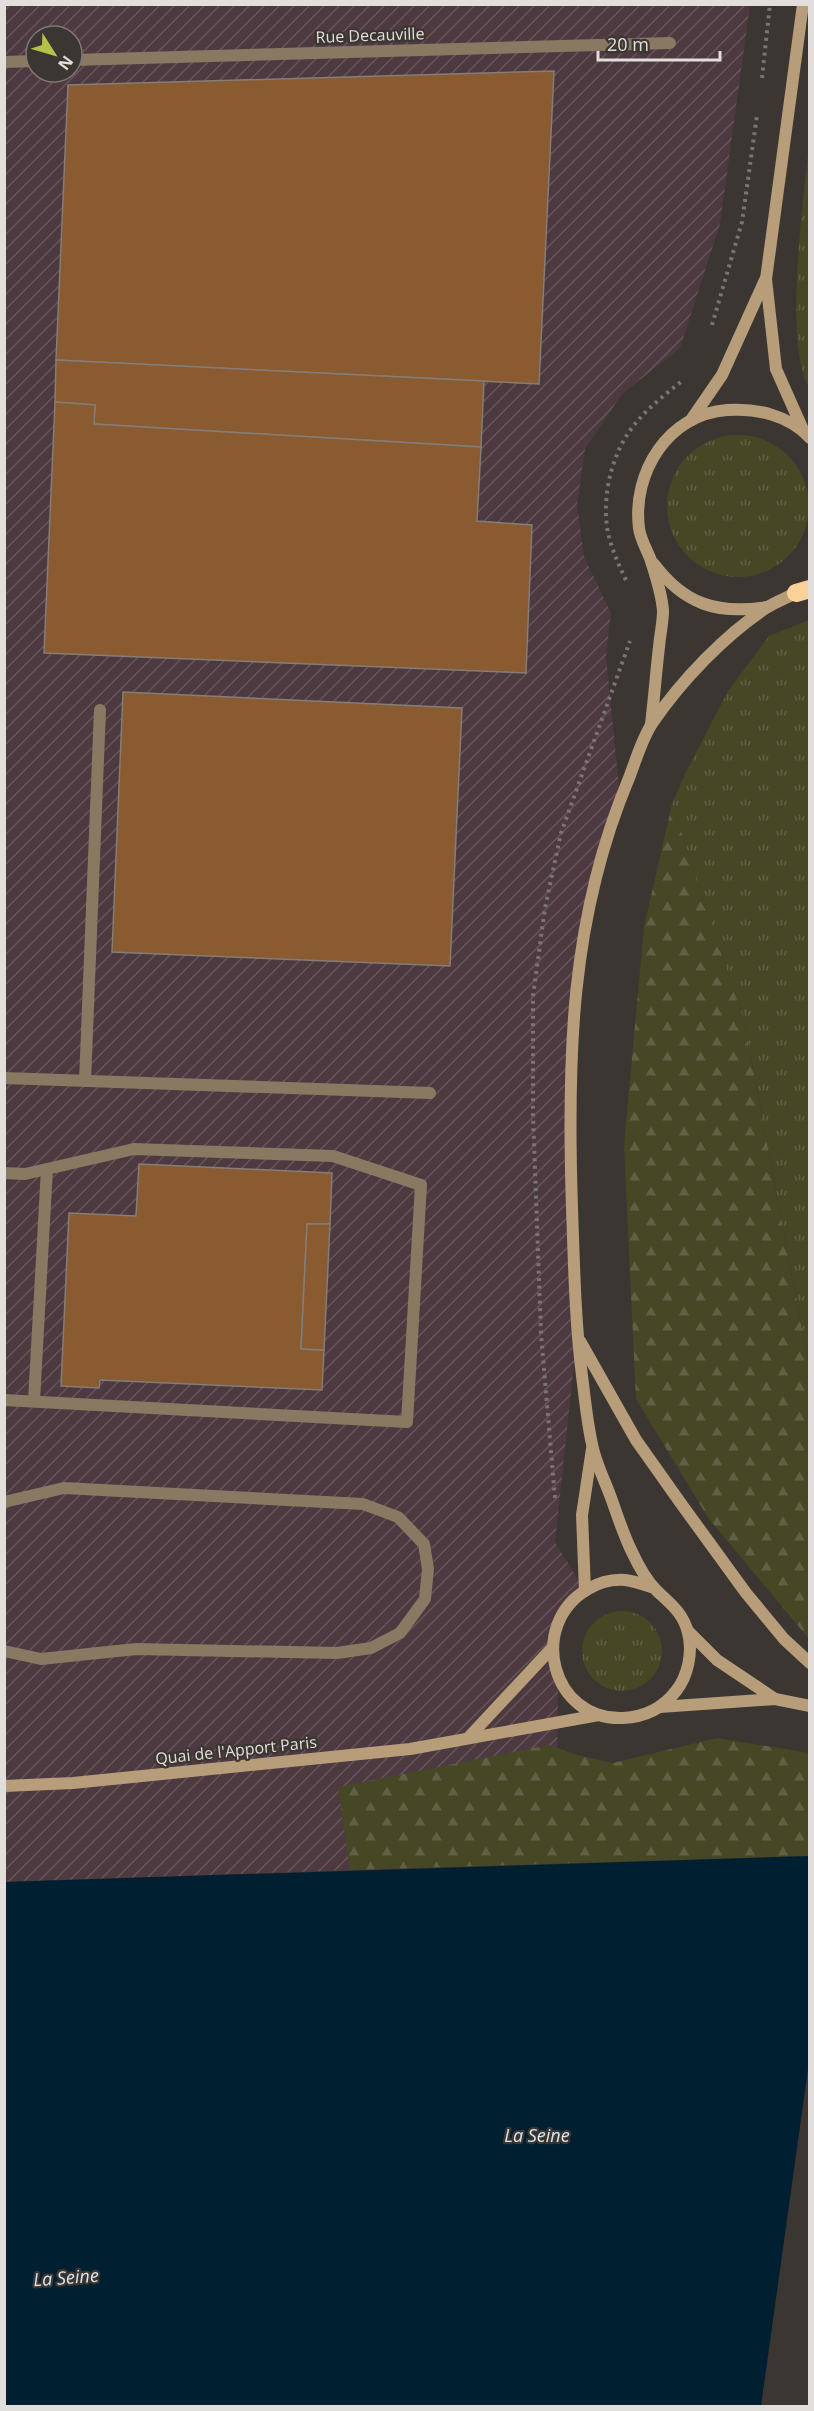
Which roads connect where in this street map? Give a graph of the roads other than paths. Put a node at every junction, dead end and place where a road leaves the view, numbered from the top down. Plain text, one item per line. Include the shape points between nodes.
1 (803, 4) edge
2 (670, 42) dead end
3 (84, 60) edge
4 (24, 61) edge
5 (4, 62) edge
6 (766, 279) junction
7 (691, 420) junction
8 (807, 435) edge
9 (651, 560) junction
10 (810, 580) edge
11 (803, 591) edge
12 (768, 607) junction
13 (100, 710) dead end
14 (651, 724) junction
15 (4, 1078) edge
16 (85, 1081) junction
17 (430, 1093) dead end
18 (47, 1169) junction
19 (4, 1173) edge
20 (577, 1335) junction
21 (4, 1400) edge
22 (34, 1401) junction
23 (592, 1448) junction
24 (4, 1502) edge
25 (654, 1588) junction
26 (585, 1591) junction
27 (688, 1631) junction
28 (552, 1648) junction
29 (4, 1651) edge
30 (810, 1663) edge
31 (775, 1699) junction
32 (810, 1706) edge
33 (660, 1707) junction
34 (599, 1715) junction
35 (469, 1737) junction
36 (4, 1786) edge

1 - 6 main road
2 - 3 lane, Rue Decauville
4 - 5 lane
6 - 7 main road via 722,375
6 - 8 main road via 776,369
7 - 8 main road via 720,411 749,409 778,416
7 - 9 main road via 665,440 647,466 638,498 639,530
9 - 12 main road via 667,582 689,598 714,608 741,611
9 - 14 main road via 663,610
10 - 11 main road
11 - 12 main road
12 - 14 main road via 713,650
13 - 16 lane
14 - 20 main road via 620,798 592,884 574,995 569,1121
15 - 16 lane
16 - 17 lane
18 - 19 lane
18 - 22 lane
18 - 22 lane via 134,1149 333,1156 421,1185 407,1422
20 - 23 main road
20 - 30 main road via 636,1440 682,1506 746,1593
21 - 22 lane
23 - 25 main road via 632,1553
23 - 26 main road via 582,1515
24 - 29 lane via 64,1488 363,1504 398,1517 424,1544 428,1569 425,1599 400,1633 371,1648 337,1653 136,1649 42,1659
25 - 26 main road via 627,1580 604,1581
25 - 27 main road via 673,1604
26 - 28 main road via 572,1601 557,1624
27 - 31 main road via 717,1660
27 - 33 main road via 687,1668 677,1690
28 - 34 main road via 562,1686 578,1704
28 - 35 main road
31 - 32 main road
31 - 33 main road
33 - 34 main road via 637,1717
34 - 35 main road, Quai de l'Apport Paris
35 - 36 main road, Quai de l'Apport Paris via 410,1749 73,1783

